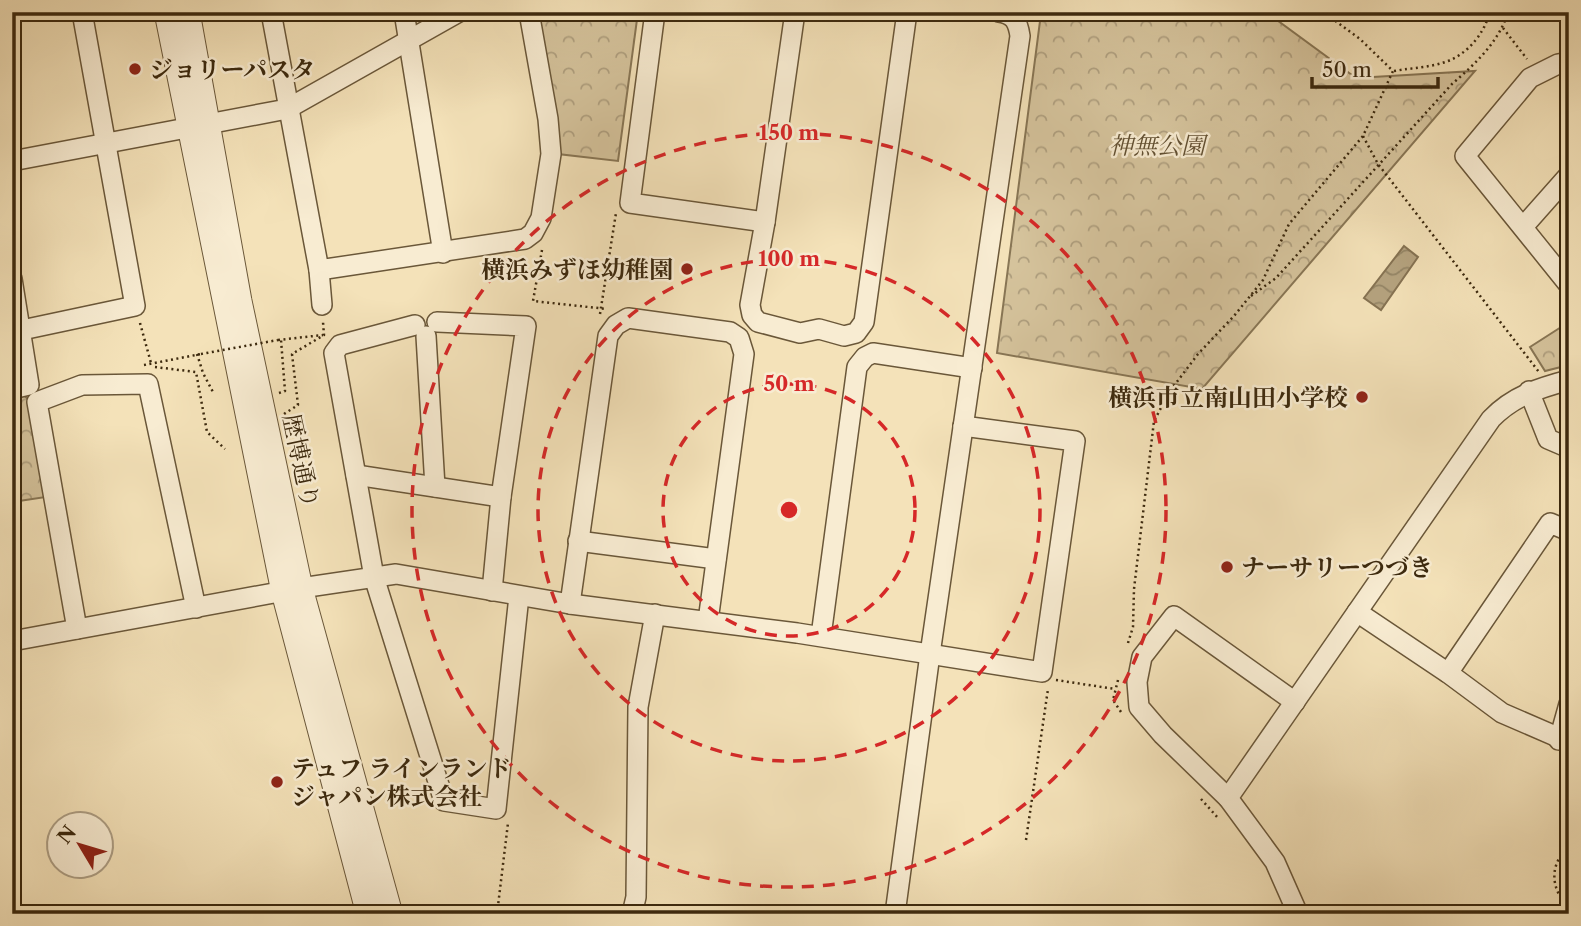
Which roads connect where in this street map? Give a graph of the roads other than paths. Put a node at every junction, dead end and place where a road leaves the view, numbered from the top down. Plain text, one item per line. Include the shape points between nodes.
1 (82, 12) edge
2 (166, 12) edge
3 (188, 12) edge
4 (271, 12) edge
5 (404, 12) edge
6 (458, 12) edge
7 (529, 12) edge
8 (655, 12) edge
9 (795, 12) edge
10 (907, 12) edge
11 (1012, 15) edge
12 (409, 40) junction
13 (1569, 62) edge
14 (287, 109) junction
15 (199, 124) junction
16 (106, 144) junction
17 (12, 161) edge
18 (1569, 175) edge
19 (765, 222) junction
20 (1523, 227) junction
21 (443, 253) junction
22 (319, 270) junction
23 (12, 279) edge
24 (1569, 285) edge
25 (322, 305) dead end
26 (426, 328) junction
27 (22, 331) junction
28 (972, 368) junction
29 (1559, 382) edge
30 (12, 389) edge
31 (1529, 391) junction
32 (963, 426) junction
33 (1569, 448) edge
34 (356, 475) junction
35 (435, 487) junction
36 (501, 497) junction
37 (1569, 531) edge
38 (578, 541) junction
39 (716, 559) junction
40 (374, 577) junction
41 (292, 590) junction
42 (492, 591) junction
43 (519, 596) junction
44 (570, 604) junction
45 (196, 608) junction
46 (1357, 612) junction
47 (655, 614) junction
48 (708, 621) junction
49 (77, 629) junction
50 (821, 636) junction
51 (12, 641) edge
52 (930, 654) junction
53 (1448, 673) junction
54 (1295, 702) junction
55 (1569, 704) edge
56 (1564, 741) edge
57 (1228, 798) junction
58 (368, 914) edge
59 (391, 914) edge
60 (632, 914) edge
61 (895, 914) edge
62 (1298, 914) edge

1 - 16 street
2 - 15 street, 歴博通り
3 - 15 street, 歴博通り
4 - 14 street
5 - 12 street
6 - 12 street
7 - 21 street via 551,153 541,218 524,239
8 - 19 street via 630,203
9 - 19 street
10 - 19 street via 864,322 856,333 800,332 758,322 752,315
11 - 28 street via 1020,36
12 - 14 street
12 - 21 street
13 - 20 street via 1530,78 1465,156
14 - 15 street
14 - 22 street
15 - 16 street
15 - 41 street, 歴博通り
16 - 17 street
16 - 27 street via 135,306
18 - 20 street
20 - 24 street
21 - 22 street
22 - 25 street
23 - 27 street
26 - 34 street via 332,340
26 - 35 street
26 - 36 street via 526,326
27 - 30 street via 29,385
28 - 32 street
28 - 50 street via 873,353 857,366
29 - 31 street
31 - 33 street via 1548,439
31 - 46 street via 1491,419
32 - 52 street
32 - 52 street via 1075,440 1042,672
34 - 35 street
34 - 40 street
35 - 36 street
36 - 42 street
37 - 53 street via 1550,523
38 - 39 street
38 - 39 street via 608,336 628,318 730,332 739,338 744,354
38 - 44 street
39 - 48 street
40 - 41 street
40 - 42 street via 396,574
40 - 43 street via 444,801 496,809
41 - 45 street
41 - 58 street, 歴博通り
41 - 59 street, 歴博通り
42 - 43 street
43 - 44 street
44 - 47 street
45 - 49 street
45 - 49 street via 148,384 82,385 37,402
46 - 53 street
46 - 54 street
47 - 48 street
47 - 60 street via 638,707 636,897
48 - 50 street
49 - 51 street
50 - 52 street
52 - 61 street
53 - 56 street via 1502,713
54 - 57 street
54 - 57 street via 1174,616 1142,657 1137,682 1139,708
55 - 56 street
57 - 62 street via 1275,862

